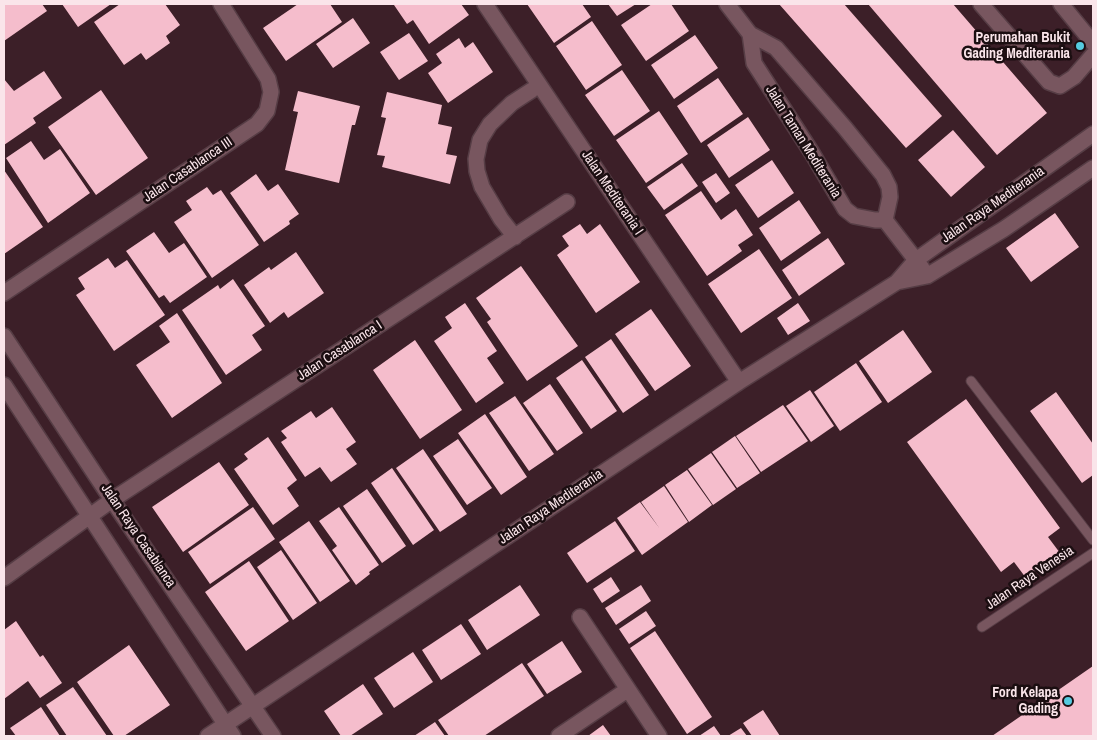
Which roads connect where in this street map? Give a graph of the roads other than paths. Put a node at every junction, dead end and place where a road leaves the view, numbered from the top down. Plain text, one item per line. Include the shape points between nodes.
1 (221, 4) edge
2 (485, 4) edge
3 (727, 4) edge
4 (981, 4) edge
5 (1061, 4) edge
6 (750, 34) junction
7 (1093, 43) edge
8 (1093, 55) edge
9 (532, 90) dead end
10 (1093, 134) edge
11 (1093, 168) edge
12 (1018, 188) junction
13 (567, 202) dead end
14 (1033, 209) junction
15 (885, 220) junction
16 (515, 237) junction
17 (916, 260) junction
18 (927, 276) junction
19 (898, 282) junction
20 (4, 294) edge
21 (4, 336) edge
22 (971, 381) dead end
23 (739, 382) junction
24 (4, 385) edge
25 (112, 500) junction
26 (90, 516) junction
27 (1093, 540) edge
28 (1093, 552) edge
29 (4, 578) edge
30 (580, 617) dead end
31 (982, 627) dead end
32 (627, 690) junction
33 (253, 705) junction
34 (229, 730) edge
35 (208, 736) edge
36 (273, 736) edge
37 (559, 736) edge
38 (658, 736) edge

1 - 20 street, Jalan Casablanca III via 268,78 271,92 267,111 257,124
2 - 23 street, Jalan Mediterania I
3 - 6 street, Jalan Taman Mediterania
4 - 8 street via 1049,82 1060,86 1074,78
5 - 7 street
6 - 15 street, Jalan Taman Mediterania via 776,48 883,175 890,197
6 - 15 street, Jalan Taman Mediterania via 754,63 845,209 854,216
9 - 16 street via 490,124 480,140 476,159 482,187
10 - 12 street, Jalan Raya Mediterania
11 - 14 street, Jalan Raya Mediterania
12 - 14 street
12 - 17 street, Jalan Raya Mediterania
13 - 16 street, Jalan Casablanca I
14 - 18 street, Jalan Raya Mediterania
15 - 17 street
16 - 25 street, Jalan Casablanca I
17 - 18 street
17 - 19 street, Jalan Raya Mediterania
18 - 19 street, Jalan Raya Mediterania
19 - 23 street, Jalan Raya Mediterania
21 - 25 street, Jalan Raya Casablanca
22 - 27 lane
23 - 33 street, Jalan Raya Mediterania
24 - 26 street, Jalan Raya Casablanca
25 - 26 street, Jalan Casablanca I
25 - 33 street, Jalan Raya Casablanca
26 - 29 street, Jalan Casablanca I
26 - 34 street, Jalan Raya Casablanca
28 - 31 lane, Jalan Raya Venesia
30 - 32 street
32 - 37 street
32 - 38 street
33 - 34 street, Jalan Raya Mediterania
33 - 36 street, Jalan Raya Casablanca
34 - 35 street, Jalan Raya Mediterania

